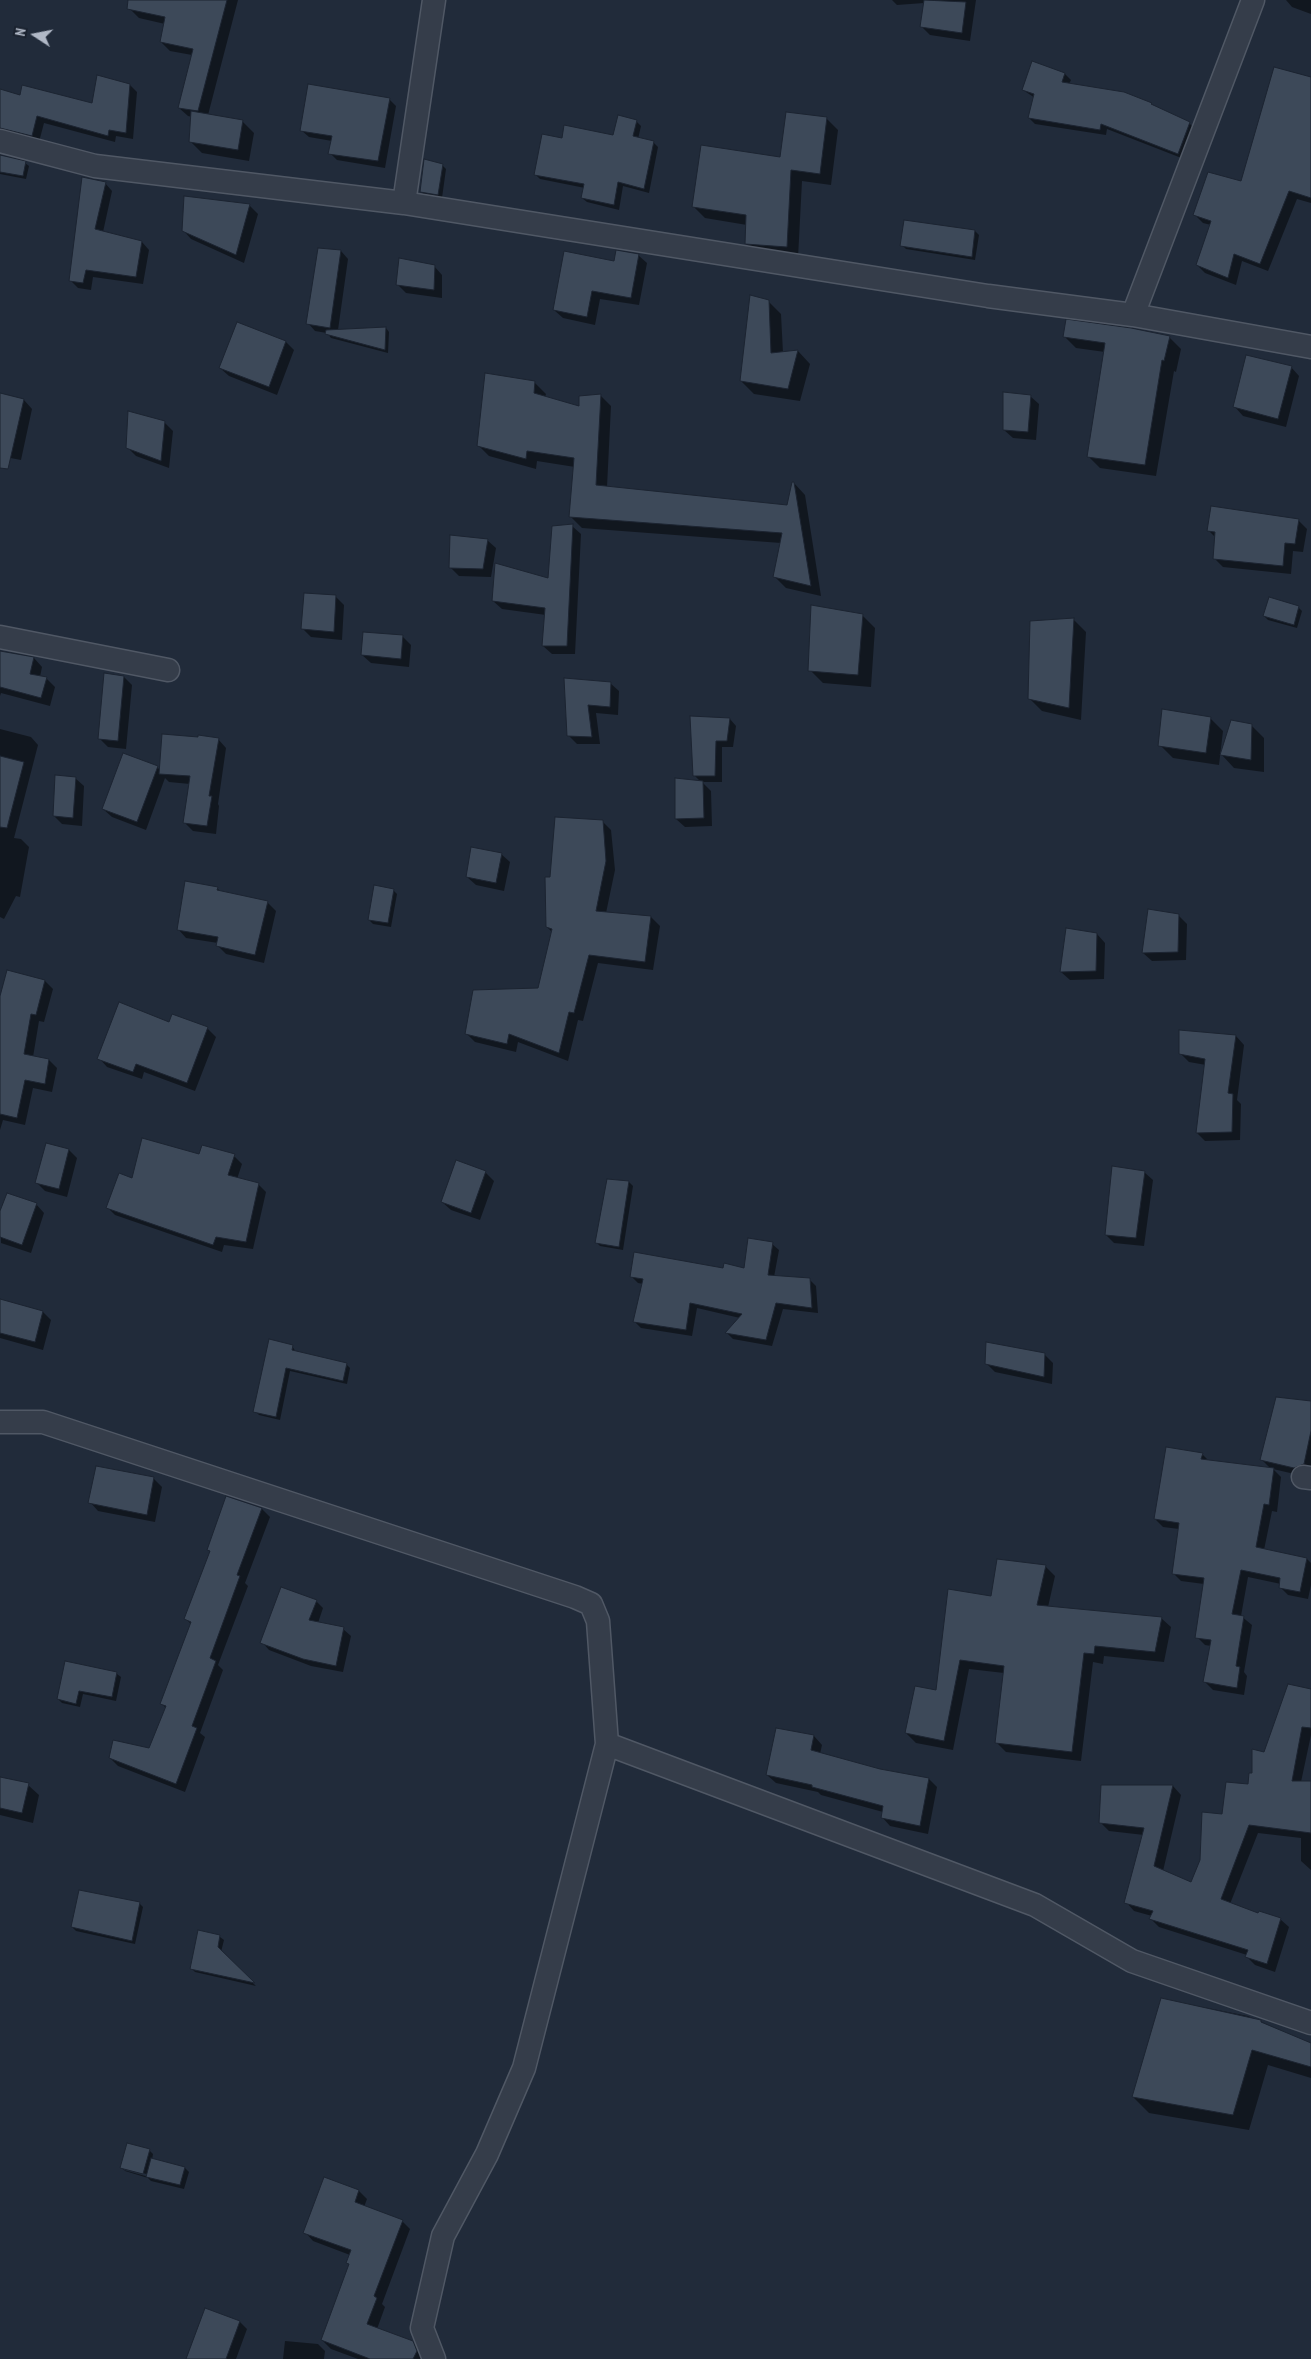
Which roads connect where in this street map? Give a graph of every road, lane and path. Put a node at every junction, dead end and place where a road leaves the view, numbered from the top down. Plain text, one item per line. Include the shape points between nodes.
1 (434, 0) edge
2 (1253, 0) edge
3 (0, 141) edge
4 (404, 203) junction
5 (1133, 315) junction
6 (1311, 347) edge
7 (0, 637) edge
8 (168, 670) dead end
9 (0, 1422) edge
10 (606, 1744) junction
11 (1311, 2023) edge
12 (434, 2359) edge

1 - 4 street
2 - 5 street
3 - 4 street via 95,166
4 - 5 street via 988,296
5 - 6 street
7 - 8 street
9 - 10 street via 43,1422 591,1604 598,1621
10 - 11 street via 1035,1905 1132,1961
10 - 12 street via 524,2068 487,2154 443,2236 422,2328

